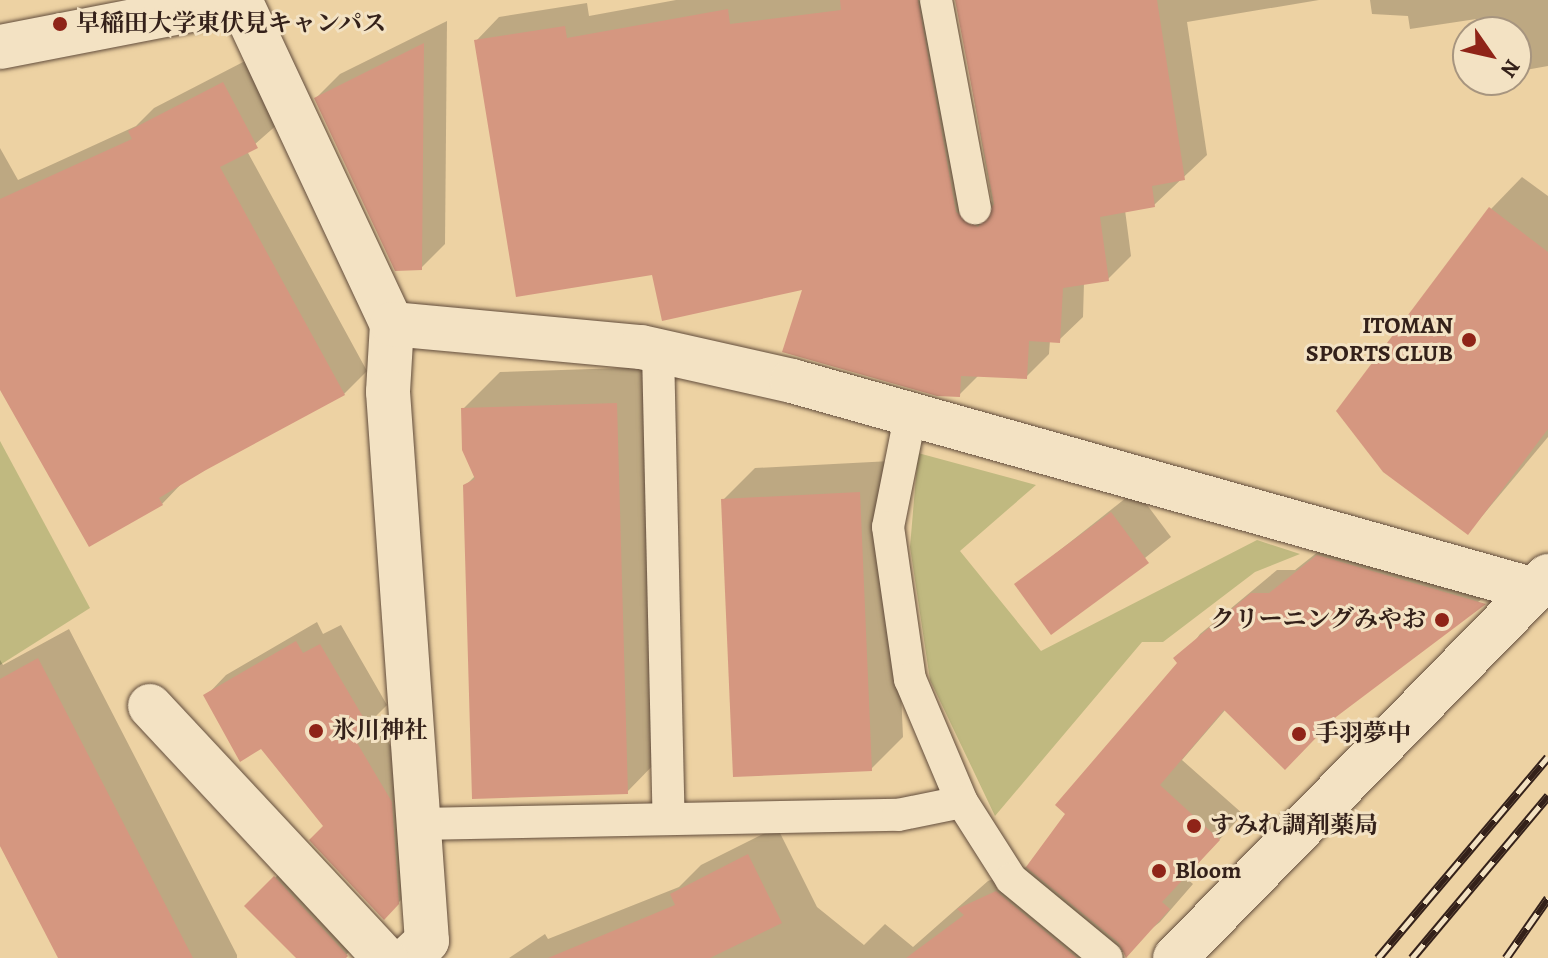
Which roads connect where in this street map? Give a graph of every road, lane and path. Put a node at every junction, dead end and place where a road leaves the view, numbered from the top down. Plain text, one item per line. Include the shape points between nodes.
1 (240, 0) edge
2 (936, 0) edge
3 (0, 47) edge
4 (975, 208) dead end
5 (392, 324) junction
6 (658, 351) junction
7 (911, 412) junction
8 (1543, 582) edge
9 (150, 706) dead end
10 (962, 802) junction
11 (669, 819) junction
12 (418, 824) junction
13 (385, 958) edge
14 (409, 958) edge
15 (1107, 958) edge
16 (1175, 958) edge

1 - 3 street
1 - 5 street
2 - 4 lane
5 - 6 street
5 - 12 street via 388,392
6 - 7 street
6 - 11 lane
7 - 8 street
7 - 10 lane via 888,527 910,679
8 - 16 street
9 - 13 street
10 - 11 lane via 898,815
10 - 15 lane via 1011,879
11 - 12 lane
12 - 14 street via 427,941

